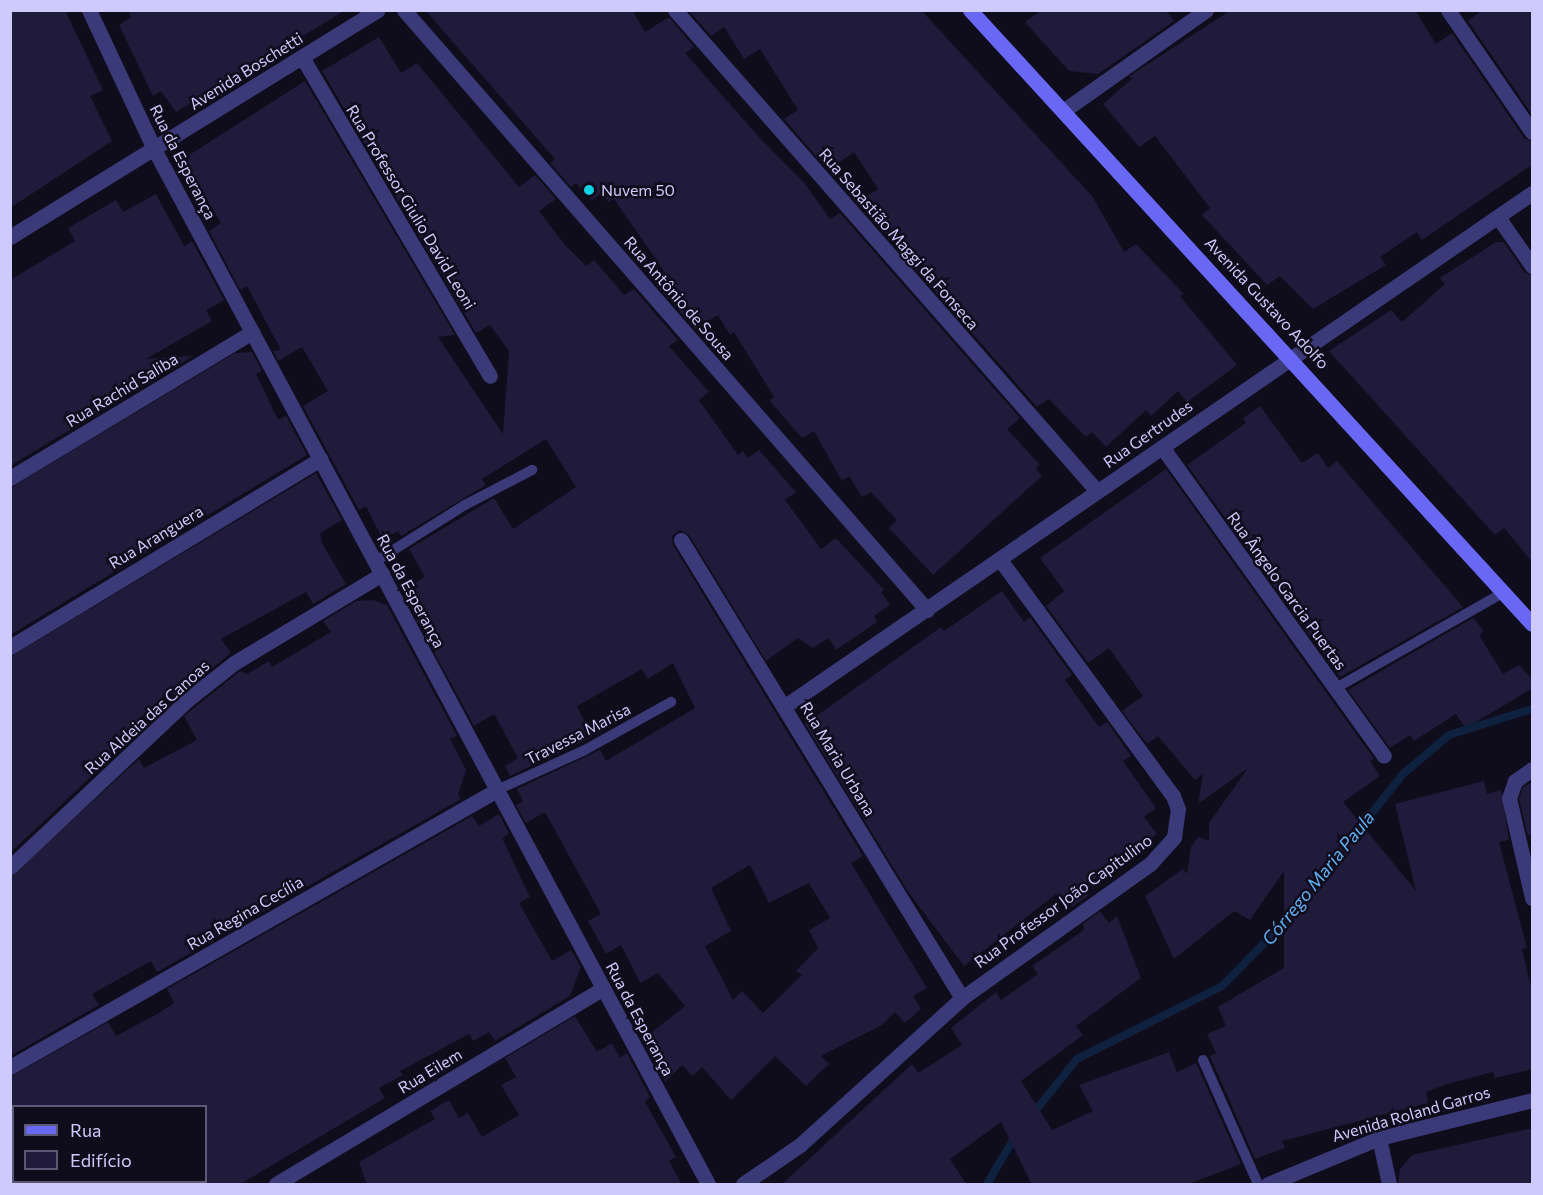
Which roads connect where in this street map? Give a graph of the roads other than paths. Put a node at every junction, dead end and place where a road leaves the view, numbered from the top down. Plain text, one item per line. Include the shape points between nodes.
1 (89, 10) edge
2 (377, 10) edge
3 (404, 10) edge
4 (675, 10) edge
5 (970, 10) edge
6 (1206, 10) edge
7 (1448, 10) edge
8 (302, 57) junction
9 (1063, 111) junction
10 (1533, 132) edge
11 (154, 149) junction
12 (1533, 193) edge
13 (1498, 217) junction
14 (10, 237) edge
15 (1533, 266) edge
16 (252, 332) junction
17 (1292, 356) junction
18 (490, 376) dead end
19 (1162, 447) junction
20 (320, 459) junction
21 (532, 470) dead end
22 (10, 478) edge
23 (1097, 491) junction
24 (681, 540) dead end
25 (1000, 560) junction
26 (379, 568) junction
27 (1504, 592) junction
28 (927, 609) junction
29 (1533, 624) edge
30 (10, 647) edge
31 (1336, 688) junction
32 (671, 702) dead end
33 (785, 706) junction
34 (1384, 756) dead end
35 (1533, 769) edge
36 (497, 790) junction
37 (10, 867) edge
38 (1533, 898) edge
39 (603, 988) junction
40 (962, 998) junction
41 (1203, 1060) dead end
42 (10, 1067) edge
43 (1533, 1100) edge
44 (1379, 1138) junction
45 (276, 1185) edge
46 (708, 1185) edge
47 (743, 1185) edge
48 (1258, 1185) edge
49 (1268, 1185) edge
50 (1389, 1185) edge

1 - 11 street, Rua da Esperança
2 - 8 street, Avenida Boschetti
3 - 28 street, Rua Antônio de Sousa
4 - 23 street, Rua Sebastião Maggi da Fonseca
5 - 9 main road, Avenida Gustavo Adolfo
6 - 9 street
7 - 10 street
8 - 11 street, Avenida Boschetti
8 - 18 street, Rua Professor Giulio David Leoni
9 - 17 main road, Avenida Gustavo Adolfo
11 - 14 street, Avenida Boschetti
11 - 16 street, Rua da Esperança
12 - 13 street, Rua Gertrudes
13 - 15 street
13 - 17 street, Rua Gertrudes
16 - 20 street, Rua da Esperança
16 - 22 street, Rua Rachid Saliba
17 - 19 street, Rua Gertrudes
17 - 27 main road, Avenida Gustavo Adolfo
19 - 23 street, Rua Gertrudes
19 - 31 street, Rua Ângelo Garcia Puertas
20 - 26 street, Rua da Esperança
20 - 30 street, Rua Aranguera
21 - 26 lane via 465,505
23 - 25 street, Rua Gertrudes
24 - 33 street, Rua Maria Urbana
25 - 28 street, Rua Gertrudes
25 - 40 street, Rua Professor João Capitulino via 1173,796 1178,824 1166,849 1150,864
26 - 36 street, Rua da Esperança
26 - 37 street, Rua Aldeia das Canoas via 234,663 187,700
27 - 29 main road, Avenida Gustavo Adolfo
27 - 31 lane
28 - 33 street, Rua Gertrudes
31 - 34 street, Rua Ângelo Garcia Puertas
32 - 36 lane, Travessa Marisa via 583,751
33 - 40 street, Rua Maria Urbana
35 - 38 street via 1515,781 1509,798
36 - 39 street, Rua da Esperança
36 - 42 street, Rua Regina Cecília
39 - 45 street, Rua Eilem
39 - 46 street, Rua da Esperança
40 - 47 street, Rua Professor João Capitulino via 800,1145
41 - 48 lane
43 - 44 street, Avenida Roland Garros
44 - 49 street, Avenida Roland Garros
44 - 50 street

